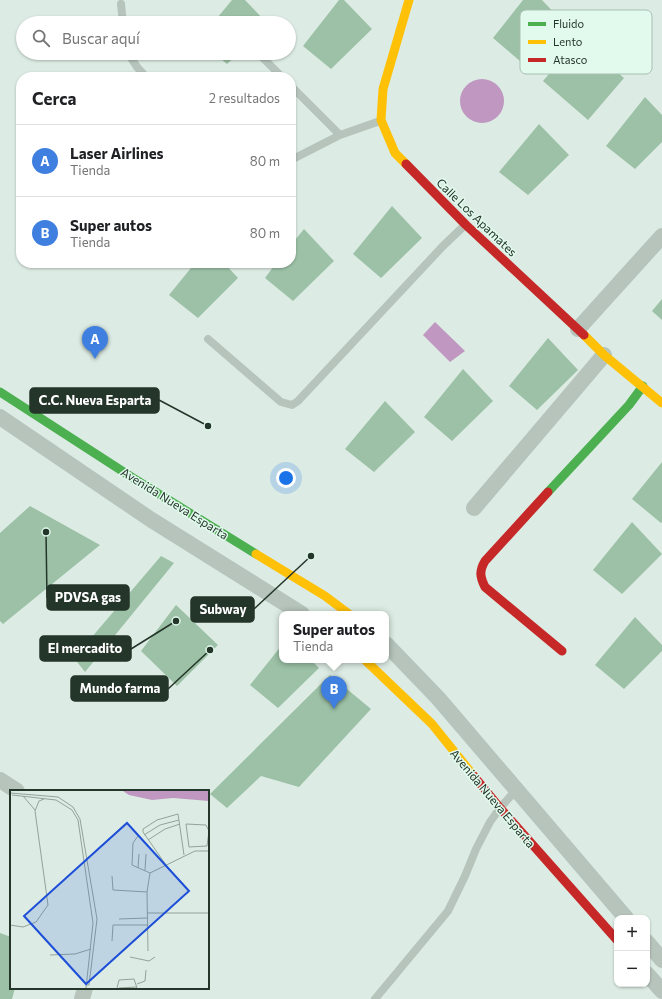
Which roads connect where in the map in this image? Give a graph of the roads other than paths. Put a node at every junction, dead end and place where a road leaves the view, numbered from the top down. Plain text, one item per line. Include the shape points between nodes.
1 (409, 0) edge
2 (121, 4) dead end
3 (122, 16) edge
4 (132, 60) edge
5 (265, 60) edge
6 (142, 72) edge
7 (277, 72) edge
8 (296, 91) edge
9 (381, 120) junction
10 (340, 135) junction
11 (296, 156) edge
12 (466, 225) junction
13 (662, 236) edge
14 (578, 329) junction
15 (208, 339) dead end
16 (604, 355) junction
17 (643, 386) junction
18 (0, 392) edge
19 (662, 402) edge
20 (0, 417) edge
21 (474, 508) dead end
22 (297, 611) edge
23 (345, 611) edge
24 (389, 647) edge
25 (562, 651) dead end
26 (368, 663) edge
27 (0, 780) edge
28 (15, 790) edge
29 (517, 790) junction
30 (500, 808) junction
31 (623, 915) edge
32 (614, 937) edge
33 (650, 946) edge
34 (662, 960) edge
35 (650, 977) edge
36 (85, 989) edge
37 (662, 991) edge
38 (82, 999) edge
39 (375, 999) edge

1 - 9 street, Calle Los Apamates via 383,89
2 - 3 lane
4 - 6 lane
5 - 7 lane
8 - 10 lane
9 - 10 lane
9 - 12 street, Calle Los Apamates via 395,153
10 - 11 lane
12 - 14 street, Calle Los Apamates
12 - 15 lane via 292,405 281,402
13 - 14 street
14 - 16 street, Calle Los Apamates
16 - 17 street, Calle Los Apamates
16 - 21 street
17 - 19 street, Calle Los Apamates
17 - 25 street via 479,570 485,587
18 - 23 street, Avenida Nueva Esparta
20 - 22 street, Avenida Nueva Esparta via 150,519
24 - 29 street, Avenida Nueva Esparta via 438,698
26 - 30 street, Avenida Nueva Esparta via 432,724
27 - 28 street
29 - 30 lane
29 - 31 street, Avenida Nueva Esparta
30 - 32 street, Avenida Nueva Esparta
30 - 39 lane via 476,849 448,911
33 - 34 street
35 - 37 street
36 - 38 street

